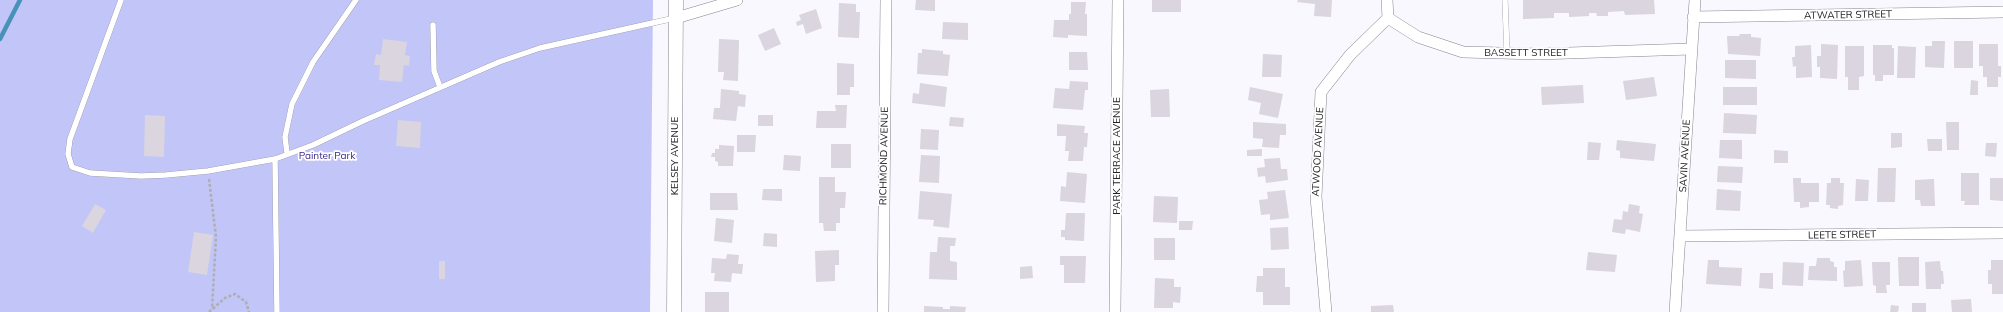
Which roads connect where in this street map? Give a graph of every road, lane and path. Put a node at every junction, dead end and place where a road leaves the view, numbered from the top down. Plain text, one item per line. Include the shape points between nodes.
1 (121, 0) edge
2 (356, 0) edge
3 (676, 0) edge
4 (737, 0) edge
5 (886, 0) edge
6 (1118, 0) edge
7 (1386, 0) edge
8 (1505, 0) edge
9 (1695, 0) edge
10 (2003, 12) edge
11 (1693, 17) junction
12 (676, 18) junction
13 (1388, 18) junction
14 (433, 25) dead end
15 (1691, 49) junction
16 (1507, 53) junction
17 (440, 87) junction
18 (287, 154) junction
19 (274, 159) junction
20 (208, 171) junction
21 (2003, 233) edge
22 (1681, 236) junction
23 (210, 311) edge
24 (249, 312) edge
25 (277, 312) edge
26 (674, 312) edge
27 (883, 312) edge
28 (1115, 312) edge
29 (1326, 312) edge
30 (1675, 312) edge

1 - 20 lane via 70,139 68,154 72,167 90,173 141,176
2 - 18 lane via 313,62 292,104 285,137
3 - 12 street, KELSEY AVENUE
4 - 12 street
5 - 27 street, RICHMOND AVENUE
6 - 28 street, PARK TERRACE AVENUE
7 - 13 street
8 - 16 lane
9 - 11 street, SAVIN AVENUE
10 - 11 street, ATWATER STREET
11 - 15 street, SAVIN AVENUE
12 - 17 lane via 540,48
12 - 26 street, KELSEY AVENUE
13 - 16 street, BASSETT STREET via 1418,36 1463,52
13 - 29 street, ATWOOD AVENUE via 1350,55 1321,92 1316,197
14 - 17 lane via 432,56
15 - 16 street, BASSETT STREET
15 - 22 street, SAVIN AVENUE
17 - 18 lane
18 - 19 lane
19 - 20 lane
19 - 25 lane
20 - 23 path via 216,237
21 - 22 street, LEETE STREET
22 - 30 street, SAVIN AVENUE
23 - 24 path via 225,298 235,294 246,302

